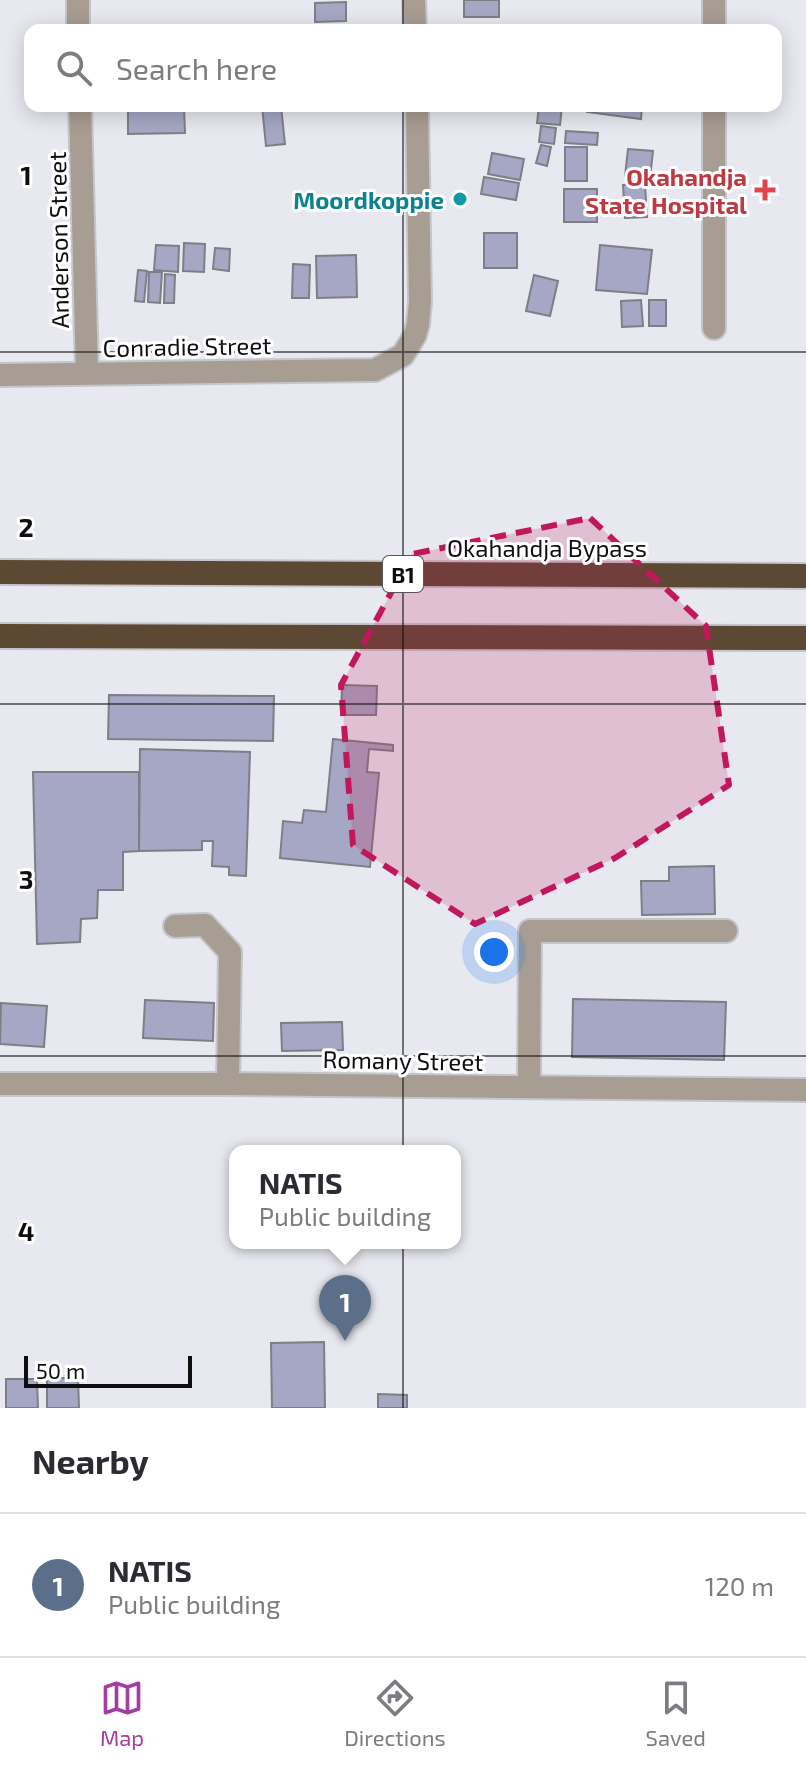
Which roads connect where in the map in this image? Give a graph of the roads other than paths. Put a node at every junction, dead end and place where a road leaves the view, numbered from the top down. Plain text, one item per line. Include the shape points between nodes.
1 (78, 0) edge
2 (414, 0) edge
3 (714, 0) edge
4 (78, 24) edge
5 (415, 24) edge
6 (714, 24) edge
7 (80, 112) edge
8 (417, 112) edge
9 (714, 112) edge
10 (714, 328) dead end
11 (87, 373) junction
12 (0, 375) edge
13 (0, 572) edge
14 (806, 576) edge
15 (0, 636) edge
16 (806, 638) edge
17 (175, 926) dead end
18 (726, 931) dead end
19 (0, 1084) edge
20 (228, 1084) junction
21 (529, 1087) junction
22 (806, 1090) edge

1 - 4 street
2 - 5 street
3 - 6 street
7 - 11 street, Anderson Street
8 - 11 street, Conradie Street via 420,302 415,335 403,355 375,370
9 - 10 street
11 - 12 street, Conradie Street
13 - 14 highway, Okahandja Bypass / B1
15 - 16 highway
17 - 20 street via 205,925 230,952
18 - 21 street via 530,931
19 - 20 street, Romany Street
20 - 21 street, Romany Street
21 - 22 street, Romany Street

